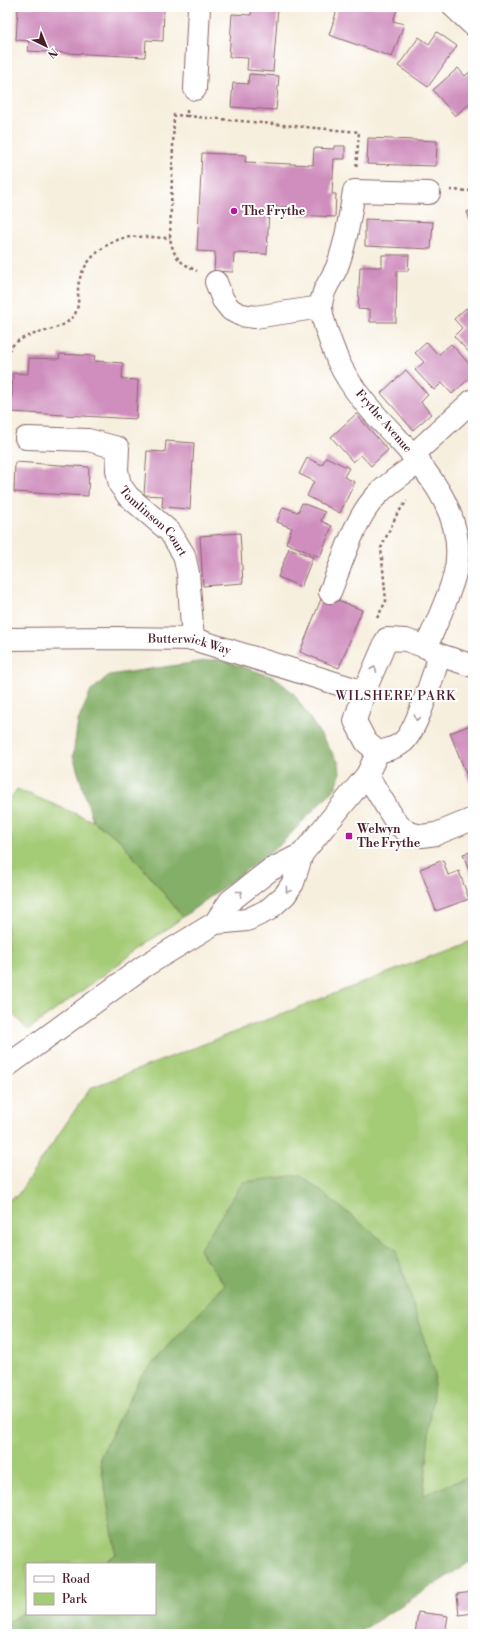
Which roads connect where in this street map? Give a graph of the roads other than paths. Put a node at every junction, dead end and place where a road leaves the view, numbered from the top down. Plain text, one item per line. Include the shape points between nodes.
1 (199, 7) edge
2 (454, 7) edge
3 (473, 25) edge
4 (195, 89) road end
5 (429, 193) dead end
6 (216, 282) road end
7 (321, 307) junction
8 (473, 400) edge
9 (26, 438) dead end
10 (421, 465) junction
11 (330, 592) dead end
12 (7, 639) edge
13 (193, 639) junction
14 (433, 651) junction
15 (473, 666) edge
16 (364, 692) junction
17 (378, 752) junction
18 (366, 775) junction
19 (473, 819) edge
20 (302, 854) junction
21 (215, 923) junction
22 (7, 1066) edge

1 - 4 street
2 - 3 street
5 - 7 street, Frythe Avenue via 354,190 346,237 336,268 326,286
6 - 7 street via 230,310 241,315 255,317
7 - 10 street, Frythe Avenue via 329,341 343,370 376,416
8 - 10 street
9 - 13 street, Tomlinson Court via 88,440 118,448 117,470 120,485 128,496 170,532 184,555 188,573
10 - 11 street via 394,478 377,495 362,516
10 - 14 street, Frythe Avenue via 445,501 455,526 458,548 454,575
12 - 13 street, Butterwick Way
13 - 16 street, Butterwick Way
14 - 15 street
16 -> 14 street via 387,639 406,640
14 -> 17 street, Frythe Avenue via 414,729 404,742 393,749
16 - 17 street via 356,721 366,742
17 - 18 street
18 - 19 street via 397,824 409,833 422,836 436,834
18 - 20 street
21 -> 20 street via 230,901 270,870
20 -> 21 street via 293,883 285,895 268,910 247,920
21 - 22 street via 143,967

